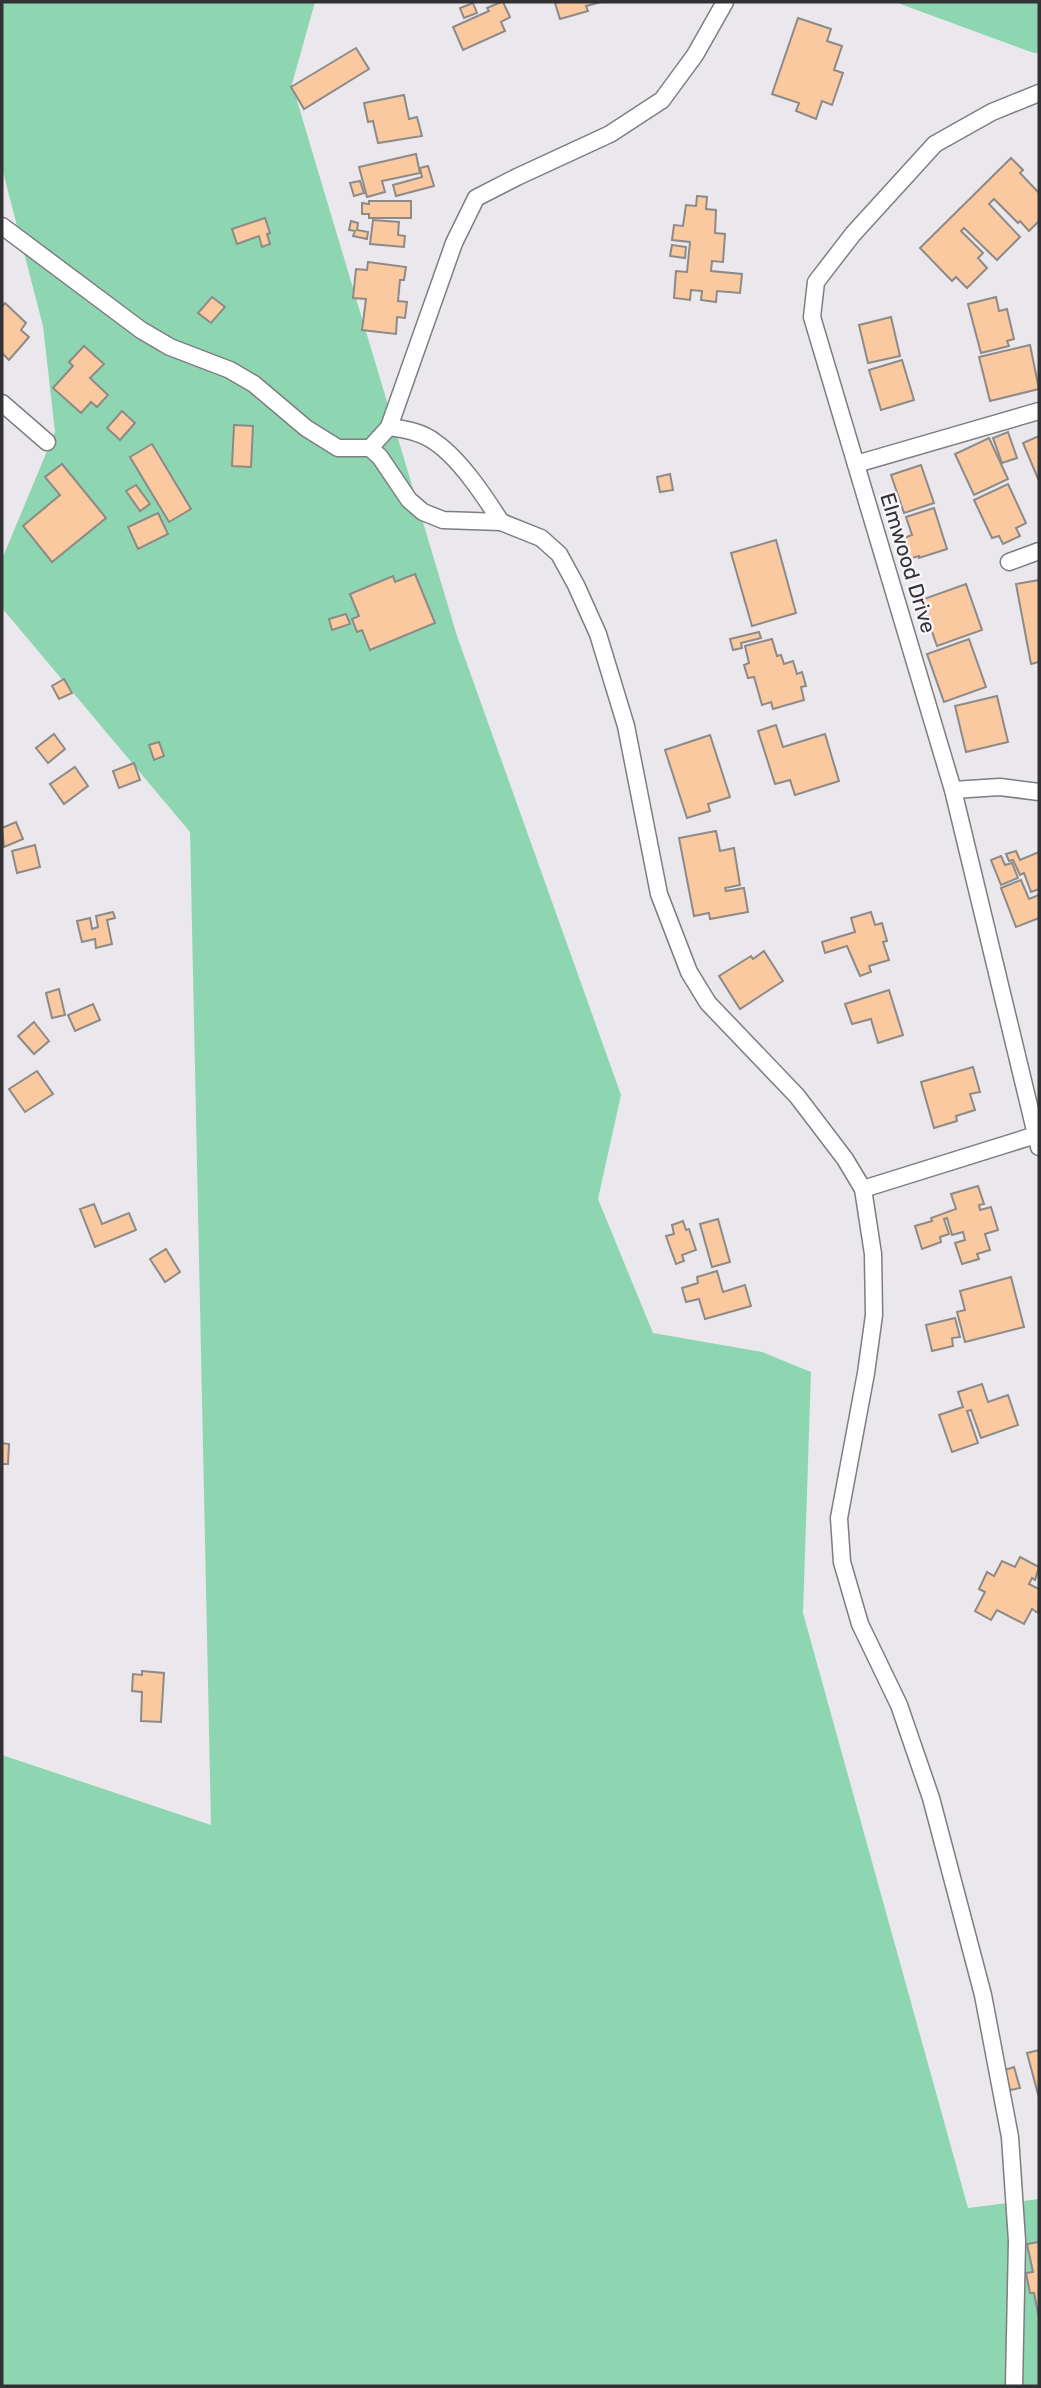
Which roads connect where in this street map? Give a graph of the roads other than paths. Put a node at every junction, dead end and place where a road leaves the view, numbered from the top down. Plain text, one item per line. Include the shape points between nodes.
1 (725, 2) edge
2 (1039, 93) edge
3 (2, 226) edge
4 (2, 402) edge
5 (1039, 411) edge
6 (389, 427) junction
7 (47, 442) dead end
8 (370, 447) junction
9 (856, 464) junction
10 (501, 522) junction
11 (1039, 551) edge
12 (1009, 562) dead end
13 (953, 790) junction
14 (1039, 792) edge
15 (1038, 1141) edge
16 (863, 1189) junction
17 (1014, 2386) edge

1 - 6 street via 662,100 610,134 476,198 454,243
2 - 9 street, Elmwood Drive via 935,144 816,282 812,317
3 - 8 street via 141,330 254,383 306,428 338,448
4 - 7 street
5 - 9 street
6 - 8 street
6 - 10 street via 413,431 435,442 470,478
8 - 10 street via 423,512 443,520
9 - 13 street, Elmwood Drive
10 - 16 street via 541,538 559,554 598,634 626,726 659,894 689,972 708,1003 797,1096
11 - 12 street
13 - 14 street via 1000,787
13 - 15 street, Elmwood Drive
15 - 16 street
16 - 17 street via 873,1254 874,1315 839,1518 842,1562 860,1625 899,1705 931,1798 983,1995 1010,2137 1017,2241

